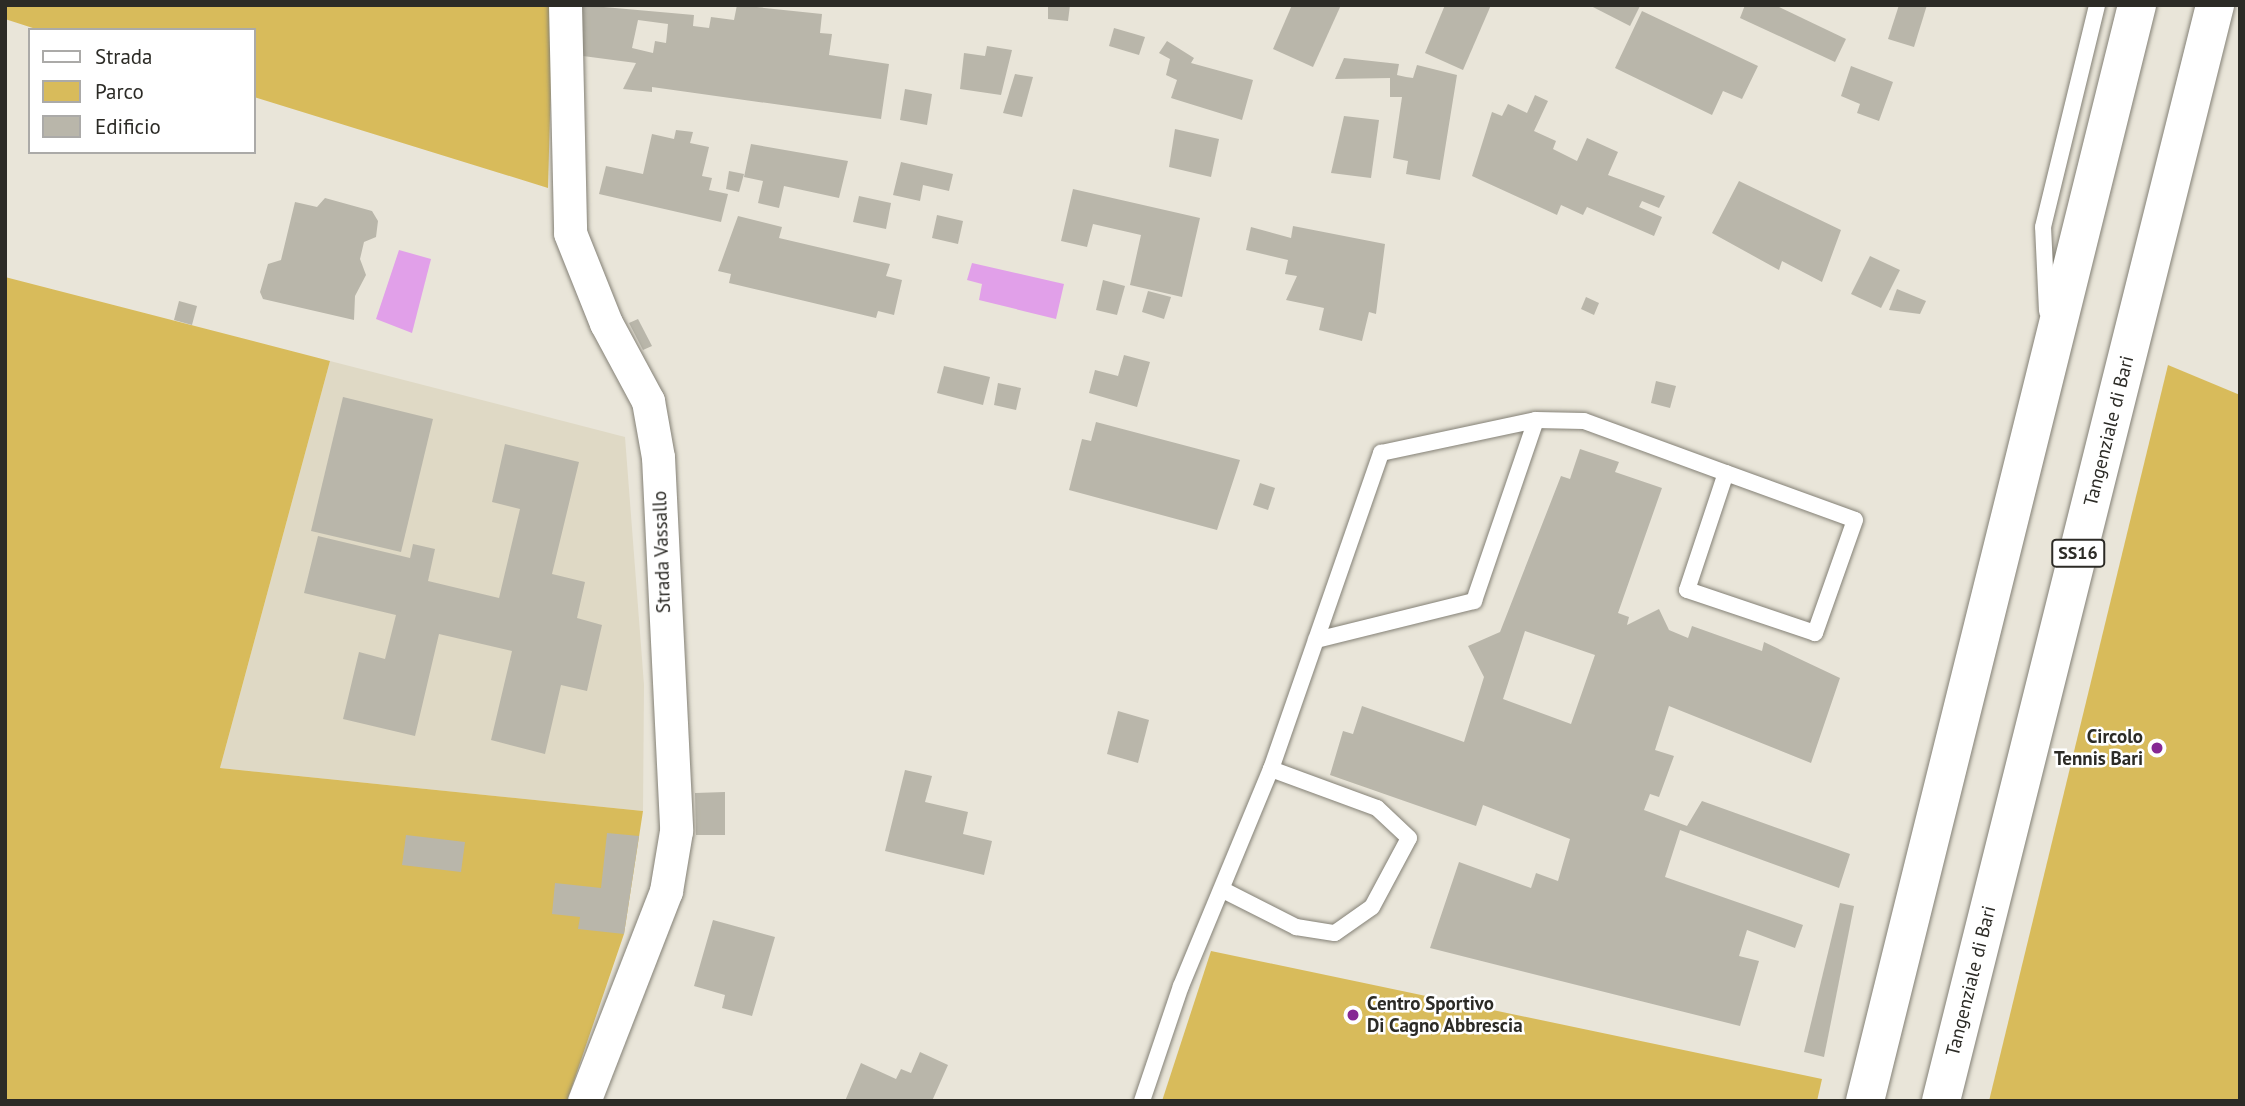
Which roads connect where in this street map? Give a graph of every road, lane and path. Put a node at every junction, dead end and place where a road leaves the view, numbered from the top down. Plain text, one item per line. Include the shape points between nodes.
1 (565, 5) edge
2 (2097, 5) edge
3 (2137, 5) edge
4 (2216, 5) edge
5 (2049, 359) junction
6 (1536, 421) junction
7 (1726, 473) junction
8 (1316, 640) junction
9 (1271, 769) junction
10 (1225, 891) junction
11 (584, 1101) edge
12 (1142, 1101) edge
13 (1865, 1101) edge
14 (1941, 1101) edge

1 - 11 street, Strada Vassallo via 570,233 606,323 648,401 658,457 676,831 666,891
2 - 5 lane via 2043,228
3 - 5 highway
4 - 14 highway, Tangenziale di Bari / SS16
5 - 13 highway
6 - 7 lane via 1584,421
6 - 8 lane via 1474,601
6 - 8 lane via 1381,453
7 - 7 lane via 1687,590 1815,633 1855,520
8 - 9 lane
9 - 10 lane
9 - 10 lane via 1377,808 1409,838 1372,907 1335,933 1296,927
10 - 12 lane via 1181,986

